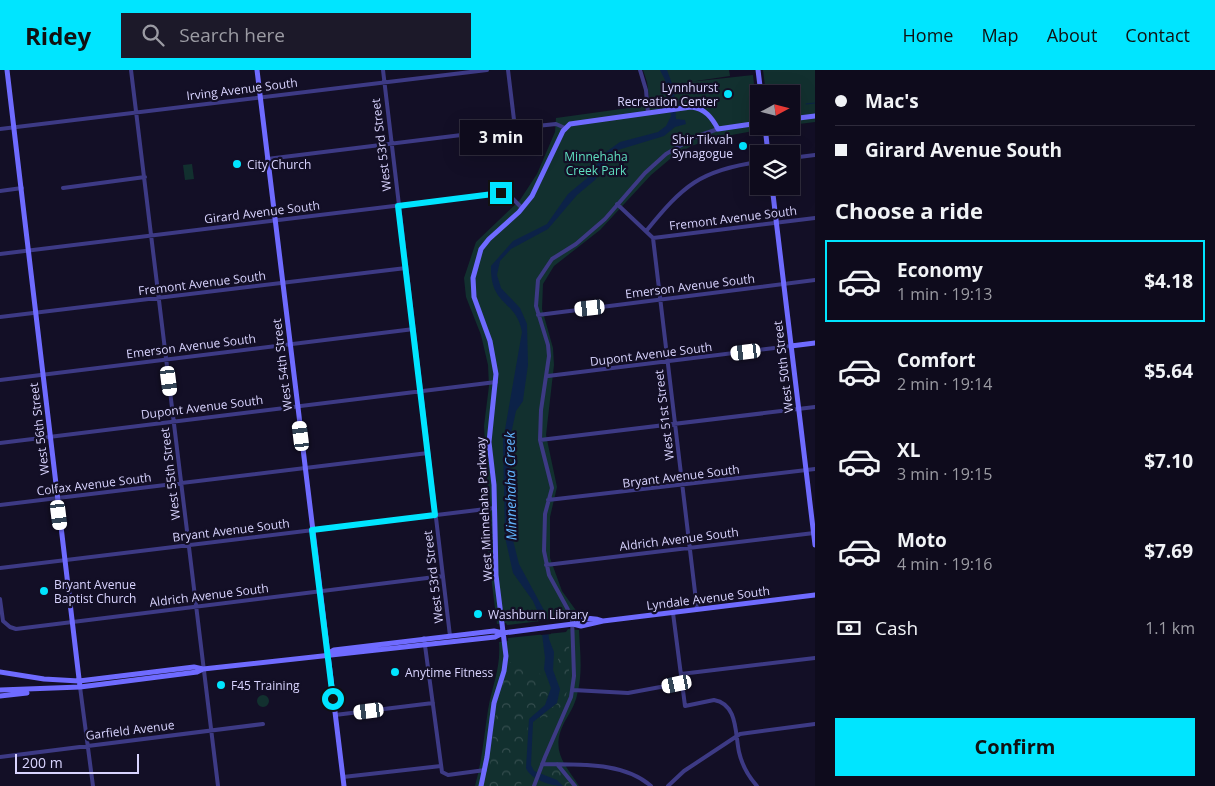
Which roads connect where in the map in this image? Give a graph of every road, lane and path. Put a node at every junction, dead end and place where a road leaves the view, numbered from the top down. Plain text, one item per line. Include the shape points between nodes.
1 (7, 70) edge
2 (131, 70) edge
3 (257, 70) edge
4 (383, 70) edge
5 (487, 70) edge
6 (508, 70) edge
7 (640, 70) edge
8 (758, 70) edge
9 (384, 82) junction
10 (760, 85) edge
11 (260, 97) junction
12 (136, 113) junction
13 (648, 113) junction
14 (815, 116) edge
15 (800, 118) edge
16 (750, 124) edge
17 (14, 127) junction
18 (515, 128) junction
19 (565, 128) junction
20 (0, 129) edge
21 (718, 129) junction
22 (391, 144) junction
23 (815, 155) edge
24 (800, 157) edge
25 (267, 159) junction
26 (750, 163) edge
27 (145, 177) junction
28 (22, 188) junction
29 (63, 188) dead end
30 (0, 191) edge
31 (773, 195) edge
32 (617, 204) junction
33 (398, 206) junction
34 (522, 208) junction
35 (815, 218) edge
36 (275, 220) junction
37 (777, 222) junction
38 (646, 230) junction
39 (151, 236) junction
40 (653, 238) junction
41 (29, 250) junction
42 (0, 254) edge
43 (406, 268) junction
44 (815, 280) edge
45 (282, 282) junction
46 (784, 284) junction
47 (159, 298) junction
48 (660, 300) junction
49 (35, 312) junction
50 (538, 315) junction
51 (0, 317) edge
52 (414, 329) junction
53 (815, 343) edge
54 (290, 344) junction
55 (791, 346) junction
56 (166, 360) junction
57 (668, 362) junction
58 (42, 375) junction
59 (548, 376) junction
60 (0, 380) edge
61 (496, 382) junction
62 (421, 391) junction
63 (297, 406) junction
64 (815, 407) edge
65 (798, 409) junction
66 (174, 420) junction
67 (675, 424) junction
68 (50, 437) junction
69 (540, 440) junction
70 (0, 443) edge
71 (428, 453) junction
72 (304, 468) junction
73 (815, 469) edge
74 (806, 470) junction
75 (181, 484) junction
76 (682, 486) junction
77 (57, 498) junction
78 (548, 500) junction
79 (0, 505) edge
80 (494, 508) junction
81 (435, 515) junction
82 (312, 530) junction
83 (814, 533) edge
84 (189, 545) junction
85 (815, 545) edge
86 (689, 548) junction
87 (64, 560) junction
88 (546, 565) junction
89 (0, 568) edge
90 (443, 576) junction
91 (319, 592) junction
92 (815, 595) edge
93 (0, 599) edge
94 (196, 607) junction
95 (697, 609) junction
96 (673, 613) junction
97 (72, 622) junction
98 (573, 624) junction
99 (503, 632) junction
100 (450, 636) junction
101 (424, 638) junction
102 (425, 645) junction
103 (327, 654) junction
104 (815, 658) edge
105 (203, 668) junction
106 (0, 672) edge
107 (680, 674) junction
108 (682, 683) junction
109 (79, 684) junction
110 (47, 689) junction
111 (0, 690) edge
112 (573, 690) junction
113 (0, 696) edge
114 (433, 703) junction
115 (335, 715) junction
116 (263, 724) dead end
117 (815, 724) edge
118 (211, 730) junction
119 (737, 736) junction
120 (87, 746) junction
121 (0, 757) edge
122 (542, 764) junction
123 (558, 764) junction
124 (441, 766) junction
125 (484, 770) junction
126 (343, 777) junction
127 (93, 786) edge
128 (218, 786) edge
129 (344, 786) edge
130 (481, 786) edge
131 (534, 786) edge
132 (575, 786) edge
133 (651, 786) edge
134 (668, 786) edge
135 (757, 786) edge

1 - 17 street, West 56th Street
2 - 12 street, West 55th Street
3 - 11 street, West 54th Street
4 - 9 street, West 53rd Street
5 - 9 street, Irving Avenue South
6 - 18 street
7 - 13 street
8 - 10 street
9 - 11 street, Irving Avenue South
9 - 22 street, West 53rd Street
11 - 12 street, Irving Avenue South
11 - 25 street, West 54th Street
12 - 17 street, Irving Avenue South
12 - 27 street, West 55th Street
13 - 19 street via 578,122
13 - 21 street via 701,109
14 - 15 street
16 - 21 street
17 - 20 street, Irving Avenue South
17 - 28 street, West 56th Street
18 - 19 street via 556,124
18 - 22 street
19 - 34 street, West Minnehaha Parkway via 540,182
21 - 32 street via 695,137 666,154
22 - 25 street
22 - 33 street, West 53rd Street
23 - 24 street
25 - 36 street, West 54th Street
26 - 38 street via 726,167 700,178 669,203
27 - 29 street
27 - 39 street, West 55th Street
28 - 30 street
28 - 41 street, West 56th Street
31 - 37 street, West 50th Street
32 - 38 street
32 - 50 street via 591,232 546,265 536,289
33 - 34 street, Girard Avenue South via 501,193 511,197
33 - 36 street, Girard Avenue South
33 - 43 street, West 53rd Street
34 - 61 street, West Minnehaha Parkway via 481,249 474,271 474,297 493,352
35 - 37 street, Fremont Avenue South
36 - 39 street, Girard Avenue South
36 - 45 street, West 54th Street
37 - 40 street, Fremont Avenue South
37 - 46 street, West 50th Street
38 - 40 street
39 - 41 street, Girard Avenue South
39 - 47 street, West 55th Street
40 - 48 street, West 51st Street
41 - 42 street, Girard Avenue South
41 - 49 street, West 56th Street
43 - 45 street, Fremont Avenue South
43 - 52 street, West 53rd Street
44 - 46 street, Emerson Avenue South
45 - 47 street, Fremont Avenue South
45 - 54 street, West 54th Street
46 - 48 street, Emerson Avenue South
46 - 55 street, West 50th Street
47 - 49 street, Fremont Avenue South
47 - 56 street, West 55th Street
48 - 50 street, Emerson Avenue South
48 - 57 street, West 51st Street
49 - 51 street, Fremont Avenue South
49 - 58 street, West 56th Street
50 - 59 street via 548,345
52 - 54 street, Emerson Avenue South
52 - 62 street, West 53rd Street
53 - 55 street, Dupont Avenue South
54 - 56 street, Emerson Avenue South
54 - 63 street, West 54th Street
55 - 57 street, Dupont Avenue South
55 - 65 street, West 50th Street
56 - 58 street, Emerson Avenue South
56 - 66 street, West 55th Street
57 - 59 street, Dupont Avenue South
57 - 67 street, West 51st Street
58 - 60 street, Emerson Avenue South
58 - 68 street, West 56th Street
59 - 69 street
61 - 62 street, Dupont Avenue South
61 - 80 street, West Minnehaha Parkway via 490,437
62 - 63 street, Dupont Avenue South
62 - 71 street, West 53rd Street
63 - 66 street, Dupont Avenue South
63 - 72 street, West 54th Street
64 - 65 street
65 - 67 street
65 - 74 street, West 50th Street
66 - 68 street, Dupont Avenue South
66 - 75 street, West 55th Street
67 - 69 street
67 - 76 street, West 51st Street
68 - 70 street, Dupont Avenue South
68 - 77 street, West 56th Street
69 - 78 street via 552,480
71 - 72 street, Colfax Avenue South
71 - 81 street, West 53rd Street
72 - 75 street, Colfax Avenue South
72 - 82 street, West 54th Street
73 - 74 street, Bryant Avenue South
74 - 76 street, Bryant Avenue South
74 - 83 street, West 50th Street
75 - 77 street, Colfax Avenue South
75 - 84 street, West 55th Street
76 - 78 street, Bryant Avenue South
76 - 86 street, West 51st Street
77 - 79 street, Colfax Avenue South
77 - 87 street, West 56th Street
78 - 88 street via 543,538
80 - 81 street, Bryant Avenue South
80 - 99 street, West Minnehaha Parkway
81 - 82 street, Bryant Avenue South
81 - 90 street, West 53rd Street
82 - 84 street, Bryant Avenue South
82 - 91 street, West 54th Street
83 - 85 street, West 50th Street
83 - 86 street, Aldrich Avenue South
84 - 87 street, Bryant Avenue South
84 - 94 street, West 55th Street
86 - 88 street, Aldrich Avenue South
86 - 95 street, West 51st Street
87 - 89 street, Bryant Avenue South
87 - 97 street, West 56th Street
88 - 98 street
90 - 91 street, Aldrich Avenue South
90 - 100 street, West 53rd Street
91 - 94 street, Aldrich Avenue South
91 - 103 street, West 54th Street
92 - 95 street, Lyndale Avenue South
93 - 97 street, Aldrich Avenue South via 2,621 13,629
94 - 97 street, Aldrich Avenue South
94 - 105 street, West 55th Street
95 - 96 street, Lyndale Avenue South
96 - 98 street, Lyndale Avenue South via 603,621 595,618
96 - 107 street
97 - 109 street, West 56th Street
98 - 99 street, Lyndale Avenue South
98 - 112 street
99 - 100 street, Lyndale Avenue South
99 - 102 street, Lyndale Avenue South via 496,636
99 - 125 street, West Minnehaha Parkway via 505,667 494,704
100 - 101 street, Lyndale Avenue South
101 - 102 street, West 53rd Street
101 - 103 street, Lyndale Avenue South via 334,650
102 - 103 street, Lyndale Avenue South via 335,656
102 - 114 street, West 53rd Street
103 - 105 street, Lyndale Avenue South
103 - 115 street, West 54th Street
104 - 107 street
105 - 109 street, Lyndale Avenue South via 196,666
105 - 118 street, West 55th Street
106 - 109 street
107 - 108 street
108 - 112 street via 628,693
108 - 119 street via 685,706 718,700 732,714
109 - 110 street
109 - 120 street, West 56th Street
110 - 111 street
110 - 113 street
112 - 122 street
114 - 115 street
114 - 124 street, West 53rd Street
115 - 126 street, West 54th Street
116 - 118 street, Garfield Avenue
117 - 119 street
118 - 120 street, Garfield Avenue
118 - 128 street, West 55th Street
119 - 134 street via 684,771
119 - 135 street via 742,762
120 - 121 street, Garfield Avenue
120 - 127 street, West 56th Street
122 - 123 street
122 - 131 street
123 - 132 street
123 - 133 street via 607,767 635,776
124 - 125 street via 446,775
124 - 126 street
125 - 130 street, West Minnehaha Parkway
126 - 129 street, West 54th Street

